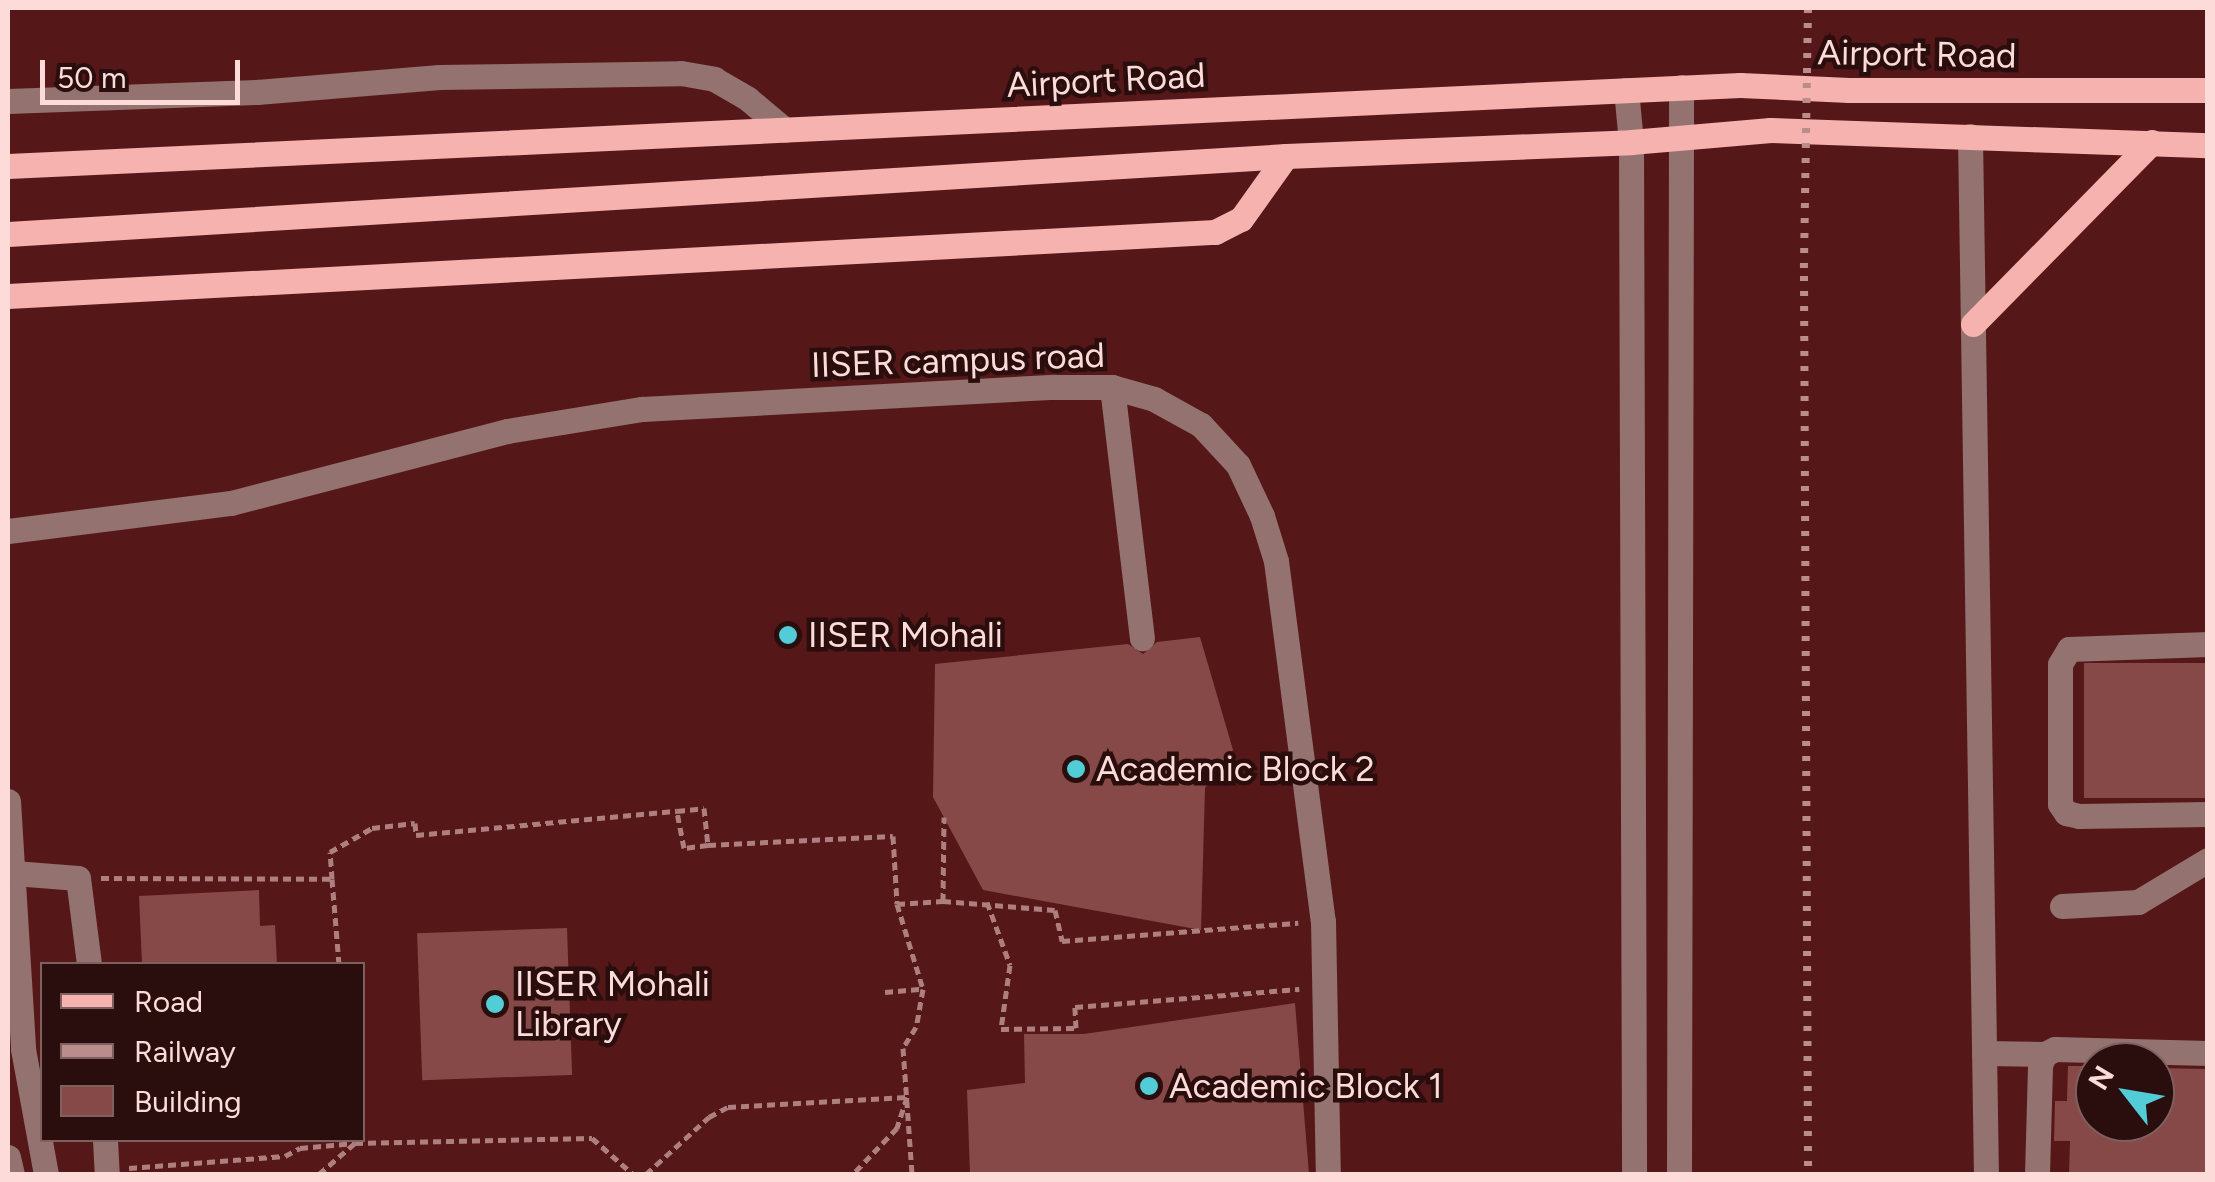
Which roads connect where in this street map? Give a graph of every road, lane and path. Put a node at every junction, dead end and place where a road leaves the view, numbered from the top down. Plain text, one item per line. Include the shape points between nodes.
1 (1680, 87) junction
2 (1626, 90) junction
3 (2208, 90) edge
4 (8, 102) edge
5 (785, 130) junction
6 (1970, 136) junction
7 (1678, 137) junction
8 (1631, 142) junction
9 (2152, 142) junction
10 (2208, 144) edge
11 (1286, 156) junction
12 (8, 166) edge
13 (8, 234) edge
14 (8, 296) edge
15 (1973, 324) junction
16 (1112, 387) junction
17 (8, 531) edge
18 (1142, 638) dead end
19 (2208, 644) edge
20 (8, 801) edge
21 (677, 810) junction
22 (2208, 814) edge
23 (944, 816) dead end
24 (708, 845) junction
25 (2208, 860) edge
26 (14, 873) junction
27 (78, 878) junction
28 (332, 878) junction
29 (942, 901) junction
30 (987, 902) junction
31 (897, 904) junction
32 (2062, 906) dead end
33 (1310, 922) junction
34 (1298, 940) dead end
35 (89, 962) edge
36 (339, 962) edge
37 (1299, 972) dead end
38 (923, 989) junction
39 (886, 992) dead end
40 (2208, 1052) edge
41 (1984, 1053) junction
42 (2045, 1054) junction
43 (907, 1097) junction
44 (40, 1141) edge
45 (365, 1141) edge
46 (40, 1142) edge
47 (105, 1142) edge
48 (347, 1142) edge
49 (354, 1142) edge
50 (8, 1157) edge
51 (108, 1172) edge
52 (12, 1174) edge
53 (46, 1174) edge
54 (319, 1174) edge
55 (633, 1174) edge
56 (646, 1174) edge
57 (853, 1174) edge
58 (912, 1174) edge
59 (1328, 1174) edge
60 (1634, 1174) edge
61 (1679, 1174) edge
62 (1986, 1174) edge
63 (2037, 1174) edge

1 - 2 main road, Airport Road
1 - 3 main road, Airport Road
1 - 7 street
2 - 5 main road, Airport Road
2 - 8 street
4 - 5 street via 439,77 681,73 714,80
5 - 12 main road, Airport Road
6 - 7 main road via 1770,130
6 - 9 main road
6 - 15 street
7 - 8 main road
7 - 61 street
8 - 11 main road
8 - 60 street
9 - 10 main road
9 - 15 main road
11 - 13 main road
11 - 14 main road via 1241,220 1215,232
15 - 41 street
16 - 17 street, IISER campus road via 590,416 231,502
16 - 18 street
16 - 33 street, IISER campus road via 1154,398 1201,425 1238,465 1262,516 1276,561
19 - 22 street via 2068,649 2060,664 2060,804 2066,814 2079,816
20 - 26 street
21 - 24 path via 684,848
21 - 24 path via 704,808
21 - 28 path via 416,835 415,823 372,828 330,852
23 - 29 path
24 - 31 path via 893,836
25 - 32 street via 2138,902
26 - 27 street
26 - 44 street via 23,1049
27 - 28 path
27 - 35 street
28 - 36 path
29 - 30 path
29 - 31 path
30 - 33 path via 1055,910 1062,940
30 - 37 path via 1010,965 1001,1029 1076,1028 1075,1007 1299,989
31 - 38 path
33 - 34 path
33 - 59 street, IISER campus road
38 - 39 path
38 - 43 path via 904,1048
40 - 42 street
41 - 42 street
41 - 62 street
42 - 63 street
43 - 56 path via 728,1107
43 - 57 path via 897,1128
43 - 58 path
45 - 55 path via 592,1138
46 - 53 street
47 - 51 street
48 - 51 path via 285,1156
49 - 54 path
50 - 52 street

